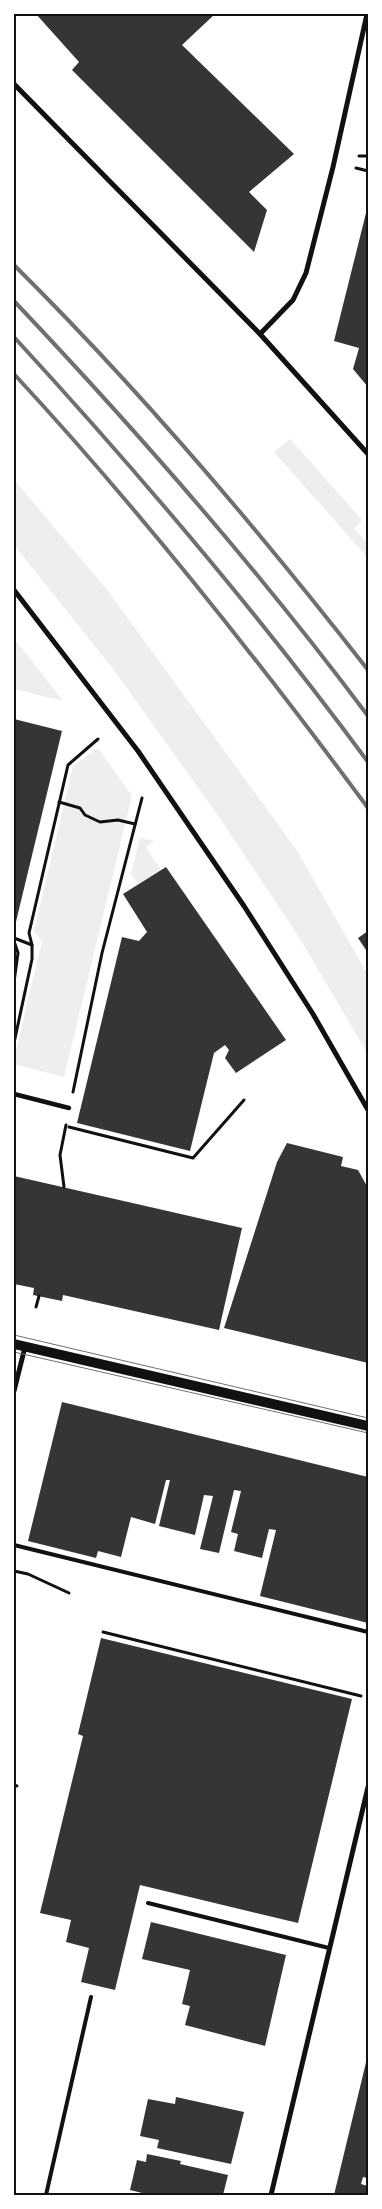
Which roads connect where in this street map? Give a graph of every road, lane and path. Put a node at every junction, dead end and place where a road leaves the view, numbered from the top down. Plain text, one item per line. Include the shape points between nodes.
1 (367, 14) edge
2 (14, 84) edge
3 (359, 156) dead end
4 (368, 156) edge
5 (356, 168) dead end
6 (368, 172) edge
7 (260, 334) junction
8 (368, 454) edge
9 (14, 590) edge
10 (98, 739) dead end
11 (142, 798) dead end
12 (59, 802) junction
13 (135, 824) junction
14 (14, 939) edge
15 (32, 945) junction
16 (14, 982) edge
17 (14, 1043) edge
18 (14, 1094) edge
19 (244, 1100) dead end
20 (69, 1108) junction
21 (368, 1110) edge
22 (66, 1126) junction
23 (64, 1187) dead end
24 (39, 1296) dead end
25 (36, 1308) dead end
26 (14, 1344) edge
27 (25, 1347) junction
28 (14, 1390) edge
29 (368, 1426) edge
30 (14, 1545) edge
31 (14, 1571) edge
32 (69, 1593) dead end
33 (103, 1632) dead end
34 (368, 1632) edge
35 (121, 1636) junction
36 (119, 1642) dead end
37 (361, 1696) dead end
38 (368, 1787) edge
39 (148, 1903) dead end
40 (329, 1948) junction
41 (91, 1997) dead end
42 (46, 2195) edge
43 (271, 2195) edge

1 - 7 street via 306,273 293,300
2 - 7 street
3 - 4 path
5 - 6 path
7 - 8 street
9 - 21 street via 138,751 244,906 313,1014
10 - 12 path via 68,765
11 - 13 path
12 - 13 path via 80,808 85,815 100,822 118,820
12 - 15 path via 29,933
13 - 20 path via 102,953
14 - 15 path
14 - 16 path via 18,953
15 - 17 path via 32,959
18 - 20 street
19 - 22 path via 193,1158
20 - 22 path
22 - 23 path via 60,1155
24 - 25 path
26 - 27 main road
27 - 28 street
27 - 29 main road
30 - 34 lane
31 - 32 path
33 - 35 path
35 - 36 path
35 - 37 path
38 - 40 street
39 - 40 lane
40 - 43 street
41 - 42 lane

